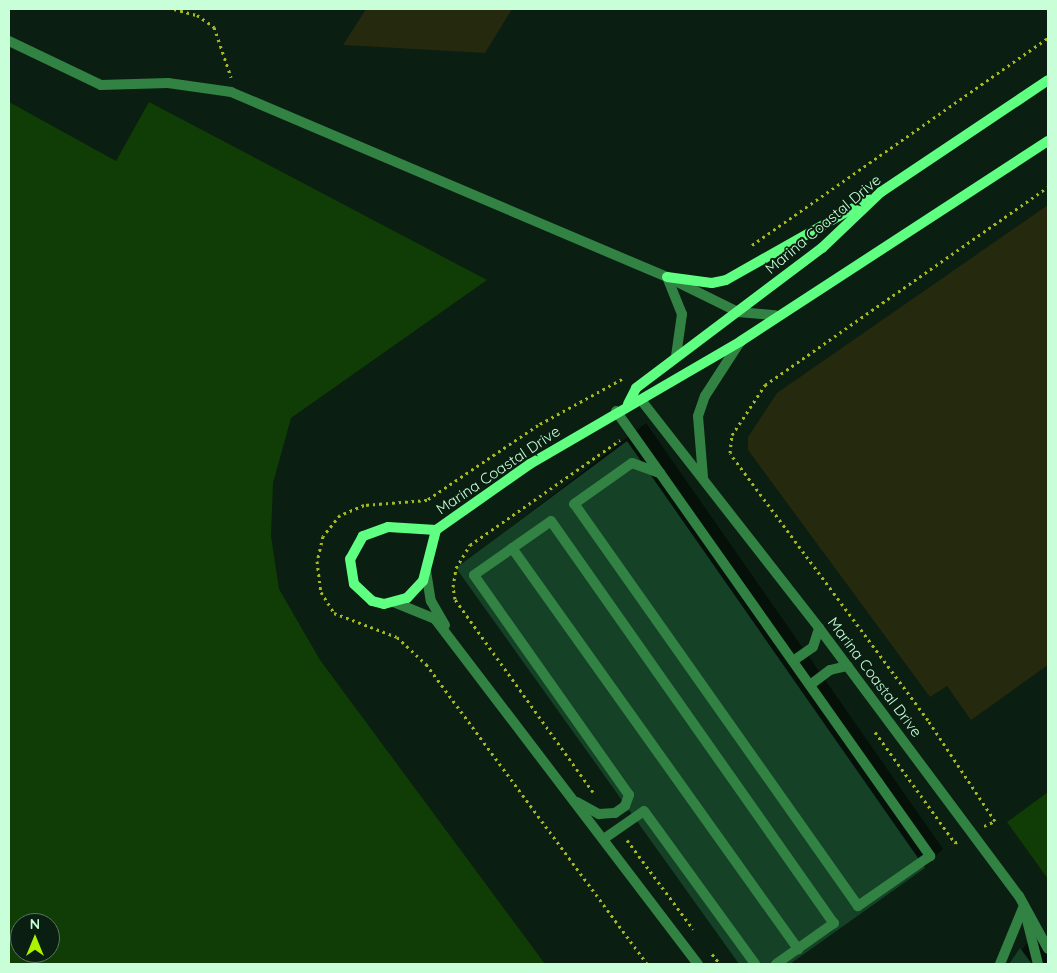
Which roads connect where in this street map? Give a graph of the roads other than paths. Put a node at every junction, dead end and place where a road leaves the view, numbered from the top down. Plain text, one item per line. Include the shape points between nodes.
1 (9, 40) edge
2 (1048, 80) edge
3 (1048, 141) edge
4 (881, 192) junction
5 (667, 276) junction
6 (738, 312) junction
7 (775, 315) junction
8 (741, 341) junction
9 (676, 356) junction
10 (641, 400) junction
11 (628, 404) junction
12 (616, 411) junction
13 (660, 473) junction
14 (704, 478) junction
15 (436, 530) junction
16 (512, 548) junction
17 (426, 570) junction
18 (396, 603) junction
19 (820, 628) junction
20 (464, 658) junction
21 (793, 661) junction
22 (848, 666) junction
23 (810, 685) junction
24 (577, 802) junction
25 (605, 838) junction
26 (1019, 896) junction
27 (1024, 907) junction
28 (1047, 947) edge
29 (798, 949) junction
30 (698, 964) edge
31 (755, 964) edge
32 (776, 964) edge
33 (1000, 964) edge
34 (1038, 964) edge

1 - 5 street via 101,85 168,83 231,92
2 - 4 street, Marina Coastal Drive
3 - 7 street, Marina Coastal Drive
4 - 5 street via 726,280 706,282
4 - 6 street, Marina Coastal Drive via 822,248
5 - 6 street
5 - 9 street via 682,314
6 - 7 street
6 - 9 street, Marina Coastal Drive
7 - 8 street, Marina Coastal Drive
8 - 10 street, Marina Coastal Drive
8 - 14 street, Marina Coastal Drive via 705,396 698,416
9 - 11 street, Marina Coastal Drive via 636,388
10 - 11 street, Marina Coastal Drive
10 - 14 street, Marina Coastal Drive
11 - 12 street, Marina Coastal Drive
12 - 13 street
12 - 15 street, Marina Coastal Drive
13 - 21 street
13 - 23 street via 632,463 574,504 858,906 930,856
14 - 19 street, Marina Coastal Drive
15 - 17 street, Marina Coastal Drive
15 - 18 street, Marina Coastal Drive via 374,530 354,546 350,572 354,584 372,600
16 - 24 street via 474,575 629,795 626,806 615,813 600,814
16 - 29 street
16 - 29 street via 551,521 834,923
17 - 18 street, Marina Coastal Drive via 416,591
17 - 20 street, Marina Coastal Drive via 432,600
18 - 20 street, Marina Coastal Drive via 431,616
19 - 21 street via 814,647
19 - 22 street, Marina Coastal Drive
20 - 24 street, Marina Coastal Drive
21 - 23 street
22 - 23 street via 830,670
22 - 26 street, Marina Coastal Drive
24 - 25 street, Marina Coastal Drive
25 - 30 street, Marina Coastal Drive
25 - 31 street via 644,811
26 - 27 street, Marina Coastal Drive
26 - 28 street, Marina Coastal Drive
27 - 33 street
27 - 34 street, Marina Coastal Drive
29 - 32 street

